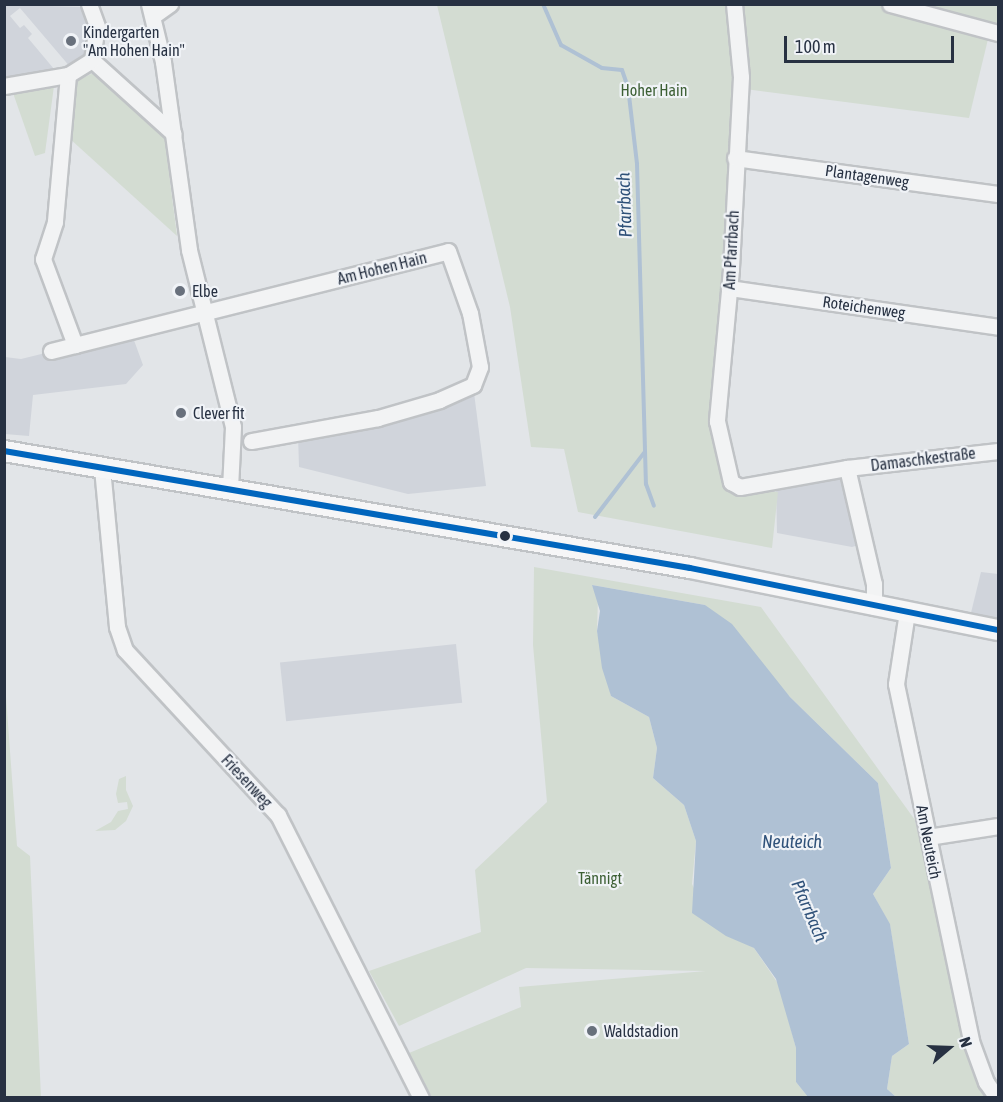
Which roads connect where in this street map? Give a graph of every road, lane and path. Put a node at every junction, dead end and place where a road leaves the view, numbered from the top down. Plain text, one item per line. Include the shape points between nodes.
1 (89, 4) edge
2 (170, 4) edge
3 (734, 4) edge
4 (890, 4) edge
5 (151, 10) edge
6 (999, 33) edge
7 (92, 60) junction
8 (68, 75) junction
9 (4, 86) edge
10 (174, 134) junction
11 (735, 158) junction
12 (999, 194) edge
13 (729, 288) junction
14 (202, 313) junction
15 (999, 327) edge
16 (75, 345) junction
17 (51, 351) dead end
18 (251, 441) dead end
19 (4, 451) edge
20 (999, 451) edge
21 (102, 468) junction
22 (847, 468) junction
23 (741, 487) joint
24 (230, 489) junction
25 (874, 607) junction
26 (907, 612) junction
27 (999, 630) edge
28 (999, 826) edge
29 (928, 837) junction
30 (421, 1098) edge
31 (997, 1098) edge

1 - 7 street via 97,26
2 - 5 street
3 - 11 street, Am Pfarrbach via 741,77
4 - 6 street
5 - 10 street
7 - 8 street
7 - 10 street
8 - 9 street
8 - 16 street via 55,222 43,259
10 - 14 street
11 - 12 street, Plantagenweg
11 - 13 street, Am Pfarrbach
13 - 15 street, Roteichenweg
13 - 23 street, Am Pfarrbach via 717,421 724,465 731,482
14 - 16 street, Am Hohen Hain
14 - 18 street, Am Hohen Hain via 448,251 460,278 480,367 473,385 440,400 378,418
14 - 24 street via 233,427
16 - 17 street, Am Hohen Hain
19 - 21 main road
20 - 22 street, Damaschkestraße
21 - 24 main road
21 - 30 street, Friesenweg via 117,627 125,650 278,815
22 - 23 street, Damaschkestraße
22 - 25 street, Damaschkestraße via 874,584
24 - 25 main road via 690,568
25 - 26 main road
26 - 27 main road
26 - 29 street, Am Neuteich via 896,684
28 - 29 street
29 - 31 street, Am Neuteich via 971,1041

